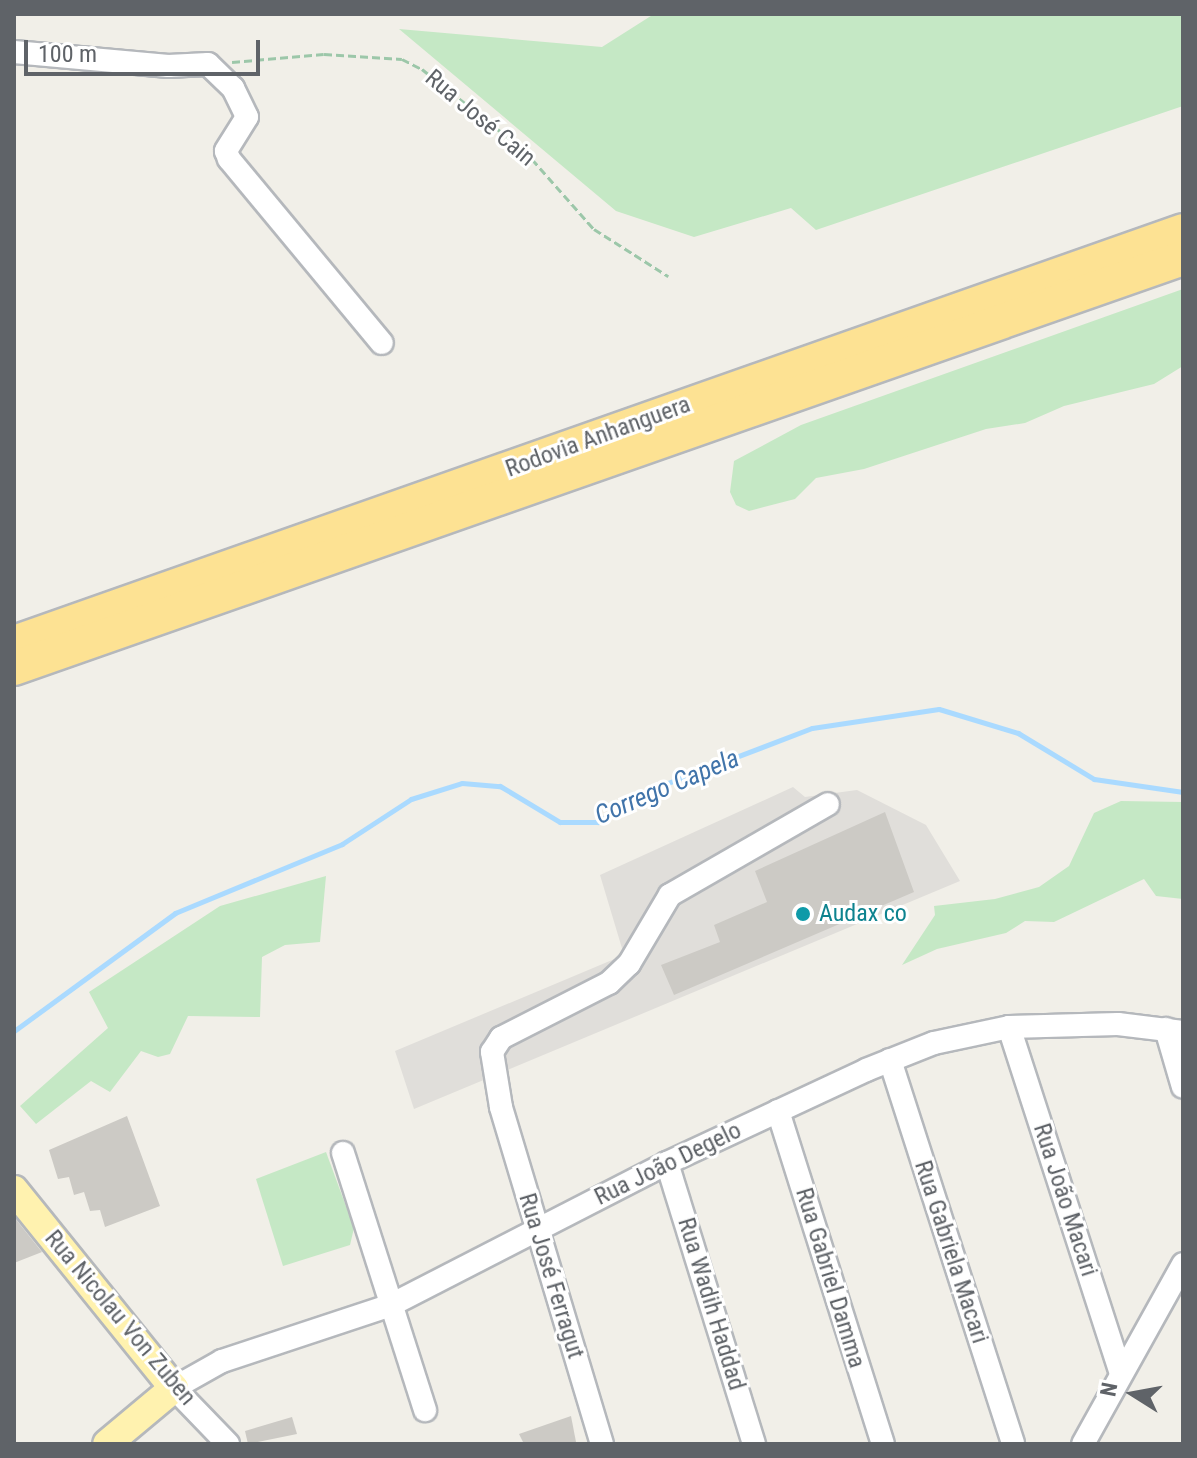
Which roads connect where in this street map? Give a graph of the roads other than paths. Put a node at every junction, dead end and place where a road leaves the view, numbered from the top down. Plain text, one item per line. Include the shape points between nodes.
1 (14, 52) edge
2 (1183, 231) edge
3 (1183, 258) edge
4 (382, 343) dead end
5 (14, 643) edge
6 (14, 668) edge
7 (828, 804) dead end
8 (1009, 1027) junction
9 (1174, 1031) edge
10 (890, 1060) junction
11 (1183, 1087) edge
12 (778, 1111) junction
13 (343, 1153) dead end
14 (667, 1163) junction
15 (14, 1190) edge
16 (536, 1230) junction
17 (1183, 1264) edge
18 (391, 1305) junction
19 (1121, 1373) junction
20 (174, 1388) junction
21 (425, 1410) dead end
22 (107, 1444) edge
23 (228, 1444) edge
24 (602, 1444) edge
25 (754, 1444) edge
26 (883, 1444) edge
27 (1013, 1444) edge
28 (1083, 1444) edge

1 - 4 street via 168,66 208,64 233,88 247,117 226,151 229,159
2 - 5 highway, Rodovia Anhanguera
3 - 6 highway, Rodovia Anhanguera
7 - 16 street, Rua José Ferragut via 670,895 629,964 609,983 501,1038 492,1052 501,1107
8 - 9 street, Rua João Degelo via 1118,1024
8 - 10 street, Rua João Degelo via 962,1035
8 - 19 street, Rua João Macari
9 - 11 street
10 - 12 street, Rua João Degelo
10 - 27 street, Rua Gabriela Macari
12 - 14 street, Rua João Degelo
12 - 26 street, Rua Gabriel Damma
13 - 18 street
14 - 16 street, Rua João Degelo
14 - 25 street, Rua Wadih Haddad
15 - 20 main road, Rua Nicolau Von Zuben
16 - 18 street, Rua João Degelo
16 - 24 street, Rua José Ferragut
17 - 19 street
18 - 20 street, Rua João Degelo via 222,1361
18 - 21 street
19 - 28 street
20 - 22 main road
20 - 23 street, Rua Nicolau Von Zuben

